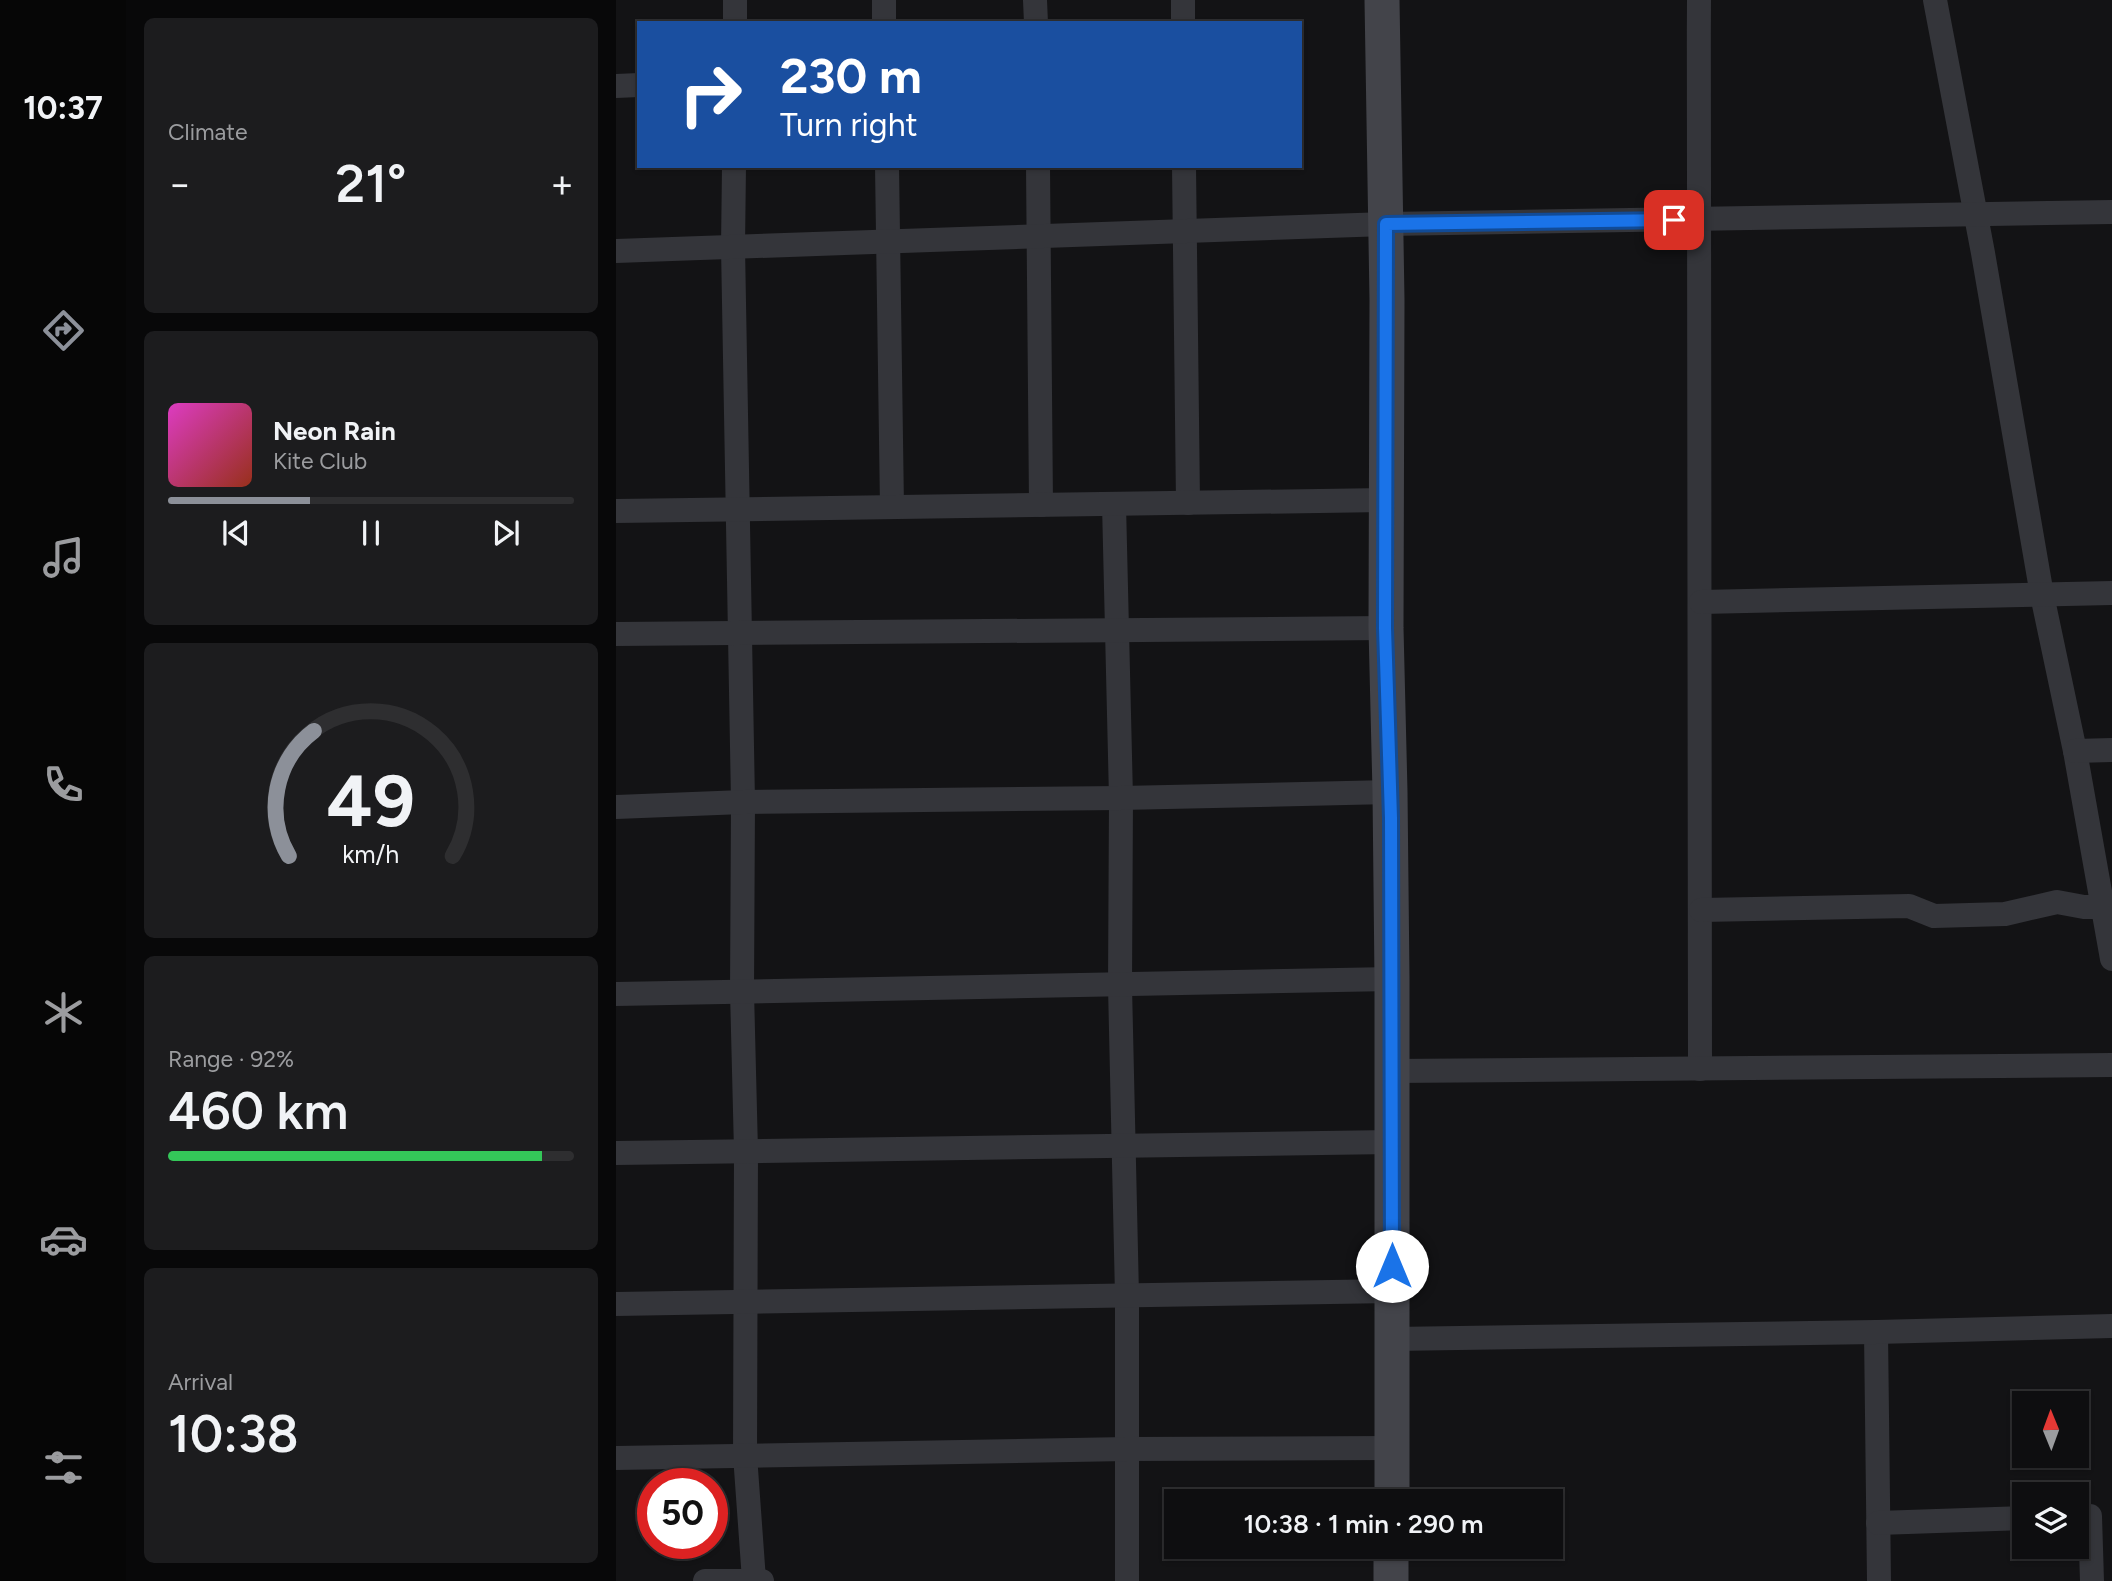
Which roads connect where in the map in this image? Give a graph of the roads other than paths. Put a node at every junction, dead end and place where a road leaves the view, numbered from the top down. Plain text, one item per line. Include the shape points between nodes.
1 (735, 0) edge
2 (884, 0) edge
3 (1035, 0) edge
4 (1183, 0) edge
5 (1382, 0) edge
6 (1699, 0) edge
7 (1935, 0) edge
8 (735, 21) edge
9 (884, 21) edge
10 (1036, 21) edge
11 (1183, 21) edge
12 (637, 85) edge
13 (616, 86) edge
14 (734, 168) edge
15 (887, 168) edge
16 (1038, 168) edge
17 (1184, 168) edge
18 (2112, 212) edge
19 (1974, 215) junction
20 (1698, 219) junction
21 (1386, 224) junction
22 (1185, 232) junction
23 (1039, 237) junction
24 (888, 242) junction
25 (733, 247) junction
26 (616, 251) edge
27 (1385, 500) junction
28 (1188, 503) junction
29 (1114, 504) junction
30 (1041, 505) junction
31 (892, 507) junction
32 (740, 509) junction
33 (616, 511) edge
34 (2112, 593) edge
35 (2042, 595) junction
36 (1701, 602) junction
37 (1385, 628) junction
38 (1116, 629) junction
39 (741, 632) junction
40 (616, 634) edge
41 (2112, 750) edge
42 (2075, 751) junction
43 (1390, 792) junction
44 (1121, 798) junction
45 (743, 802) junction
46 (616, 807) edge
47 (2107, 907) edge
48 (1701, 910) junction
49 (2112, 959) edge
50 (1392, 979) junction
51 (1120, 986) junction
52 (743, 991) junction
53 (616, 994) edge
54 (2112, 1065) edge
55 (1700, 1069) junction
56 (1392, 1070) junction
57 (1392, 1142) junction
58 (1123, 1146) junction
59 (746, 1151) junction
60 (616, 1153) edge
61 (1392, 1291) junction
62 (1127, 1296) junction
63 (744, 1301) junction
64 (616, 1304) edge
65 (2112, 1326) edge
66 (1876, 1332) junction
67 (1392, 1339) junction
68 (1392, 1448) junction
69 (1127, 1449) junction
70 (745, 1455) junction
71 (616, 1458) edge
72 (1392, 1489) edge
73 (2093, 1516) edge
74 (2012, 1518) edge
75 (1878, 1523) junction
76 (1391, 1559) edge
77 (754, 1580) edge
78 (705, 1581) edge
79 (762, 1581) edge
80 (1127, 1581) edge
81 (1391, 1581) edge
82 (1879, 1581) edge
83 (2092, 1581) edge

1 - 8 street
2 - 9 street
3 - 10 street
4 - 11 street
5 - 21 main road
6 - 20 street
7 - 19 street
12 - 13 street
14 - 25 street
15 - 24 street
16 - 23 street
17 - 22 street
18 - 19 street
19 - 20 street
19 - 35 street
20 - 21 street
20 - 36 street
21 - 22 street
21 - 27 main road
22 - 23 street
22 - 28 street
23 - 24 street
23 - 30 street
24 - 25 street
24 - 31 street
25 - 26 street
25 - 32 street
27 - 28 street
27 - 37 main road
28 - 29 street
29 - 30 street
29 - 38 street
30 - 31 street
31 - 32 street
32 - 33 street
32 - 39 street
34 - 35 street
35 - 36 street
35 - 42 street
36 - 48 street
37 - 38 street
37 - 43 main road
38 - 39 street
38 - 44 street
39 - 40 street
39 - 45 street
41 - 42 street
42 - 47 street
43 - 44 street
43 - 50 main road
44 - 45 street
44 - 51 street
45 - 46 street
45 - 52 street
47 - 48 street via 2057,902 2005,914 1934,916 1909,906
47 - 49 street
48 - 55 street
50 - 51 street
50 - 56 main road
51 - 52 street
51 - 58 street
52 - 53 street
52 - 59 street
54 - 55 street
55 - 56 street
56 - 57 main road
57 - 58 street
57 - 61 main road
58 - 59 street
58 - 62 street
59 - 60 street
59 - 63 street
61 - 62 street
61 - 67 main road
62 - 63 street
62 - 69 street
63 - 64 street
63 - 70 street
65 - 66 street
66 - 67 street
66 - 75 street
67 - 68 main road
68 - 69 street
68 - 72 main road
69 - 70 street
69 - 80 street
70 - 71 street
70 - 77 street
73 - 83 street
74 - 75 street
75 - 82 street
76 - 81 main road
77 - 78 street
77 - 79 street

